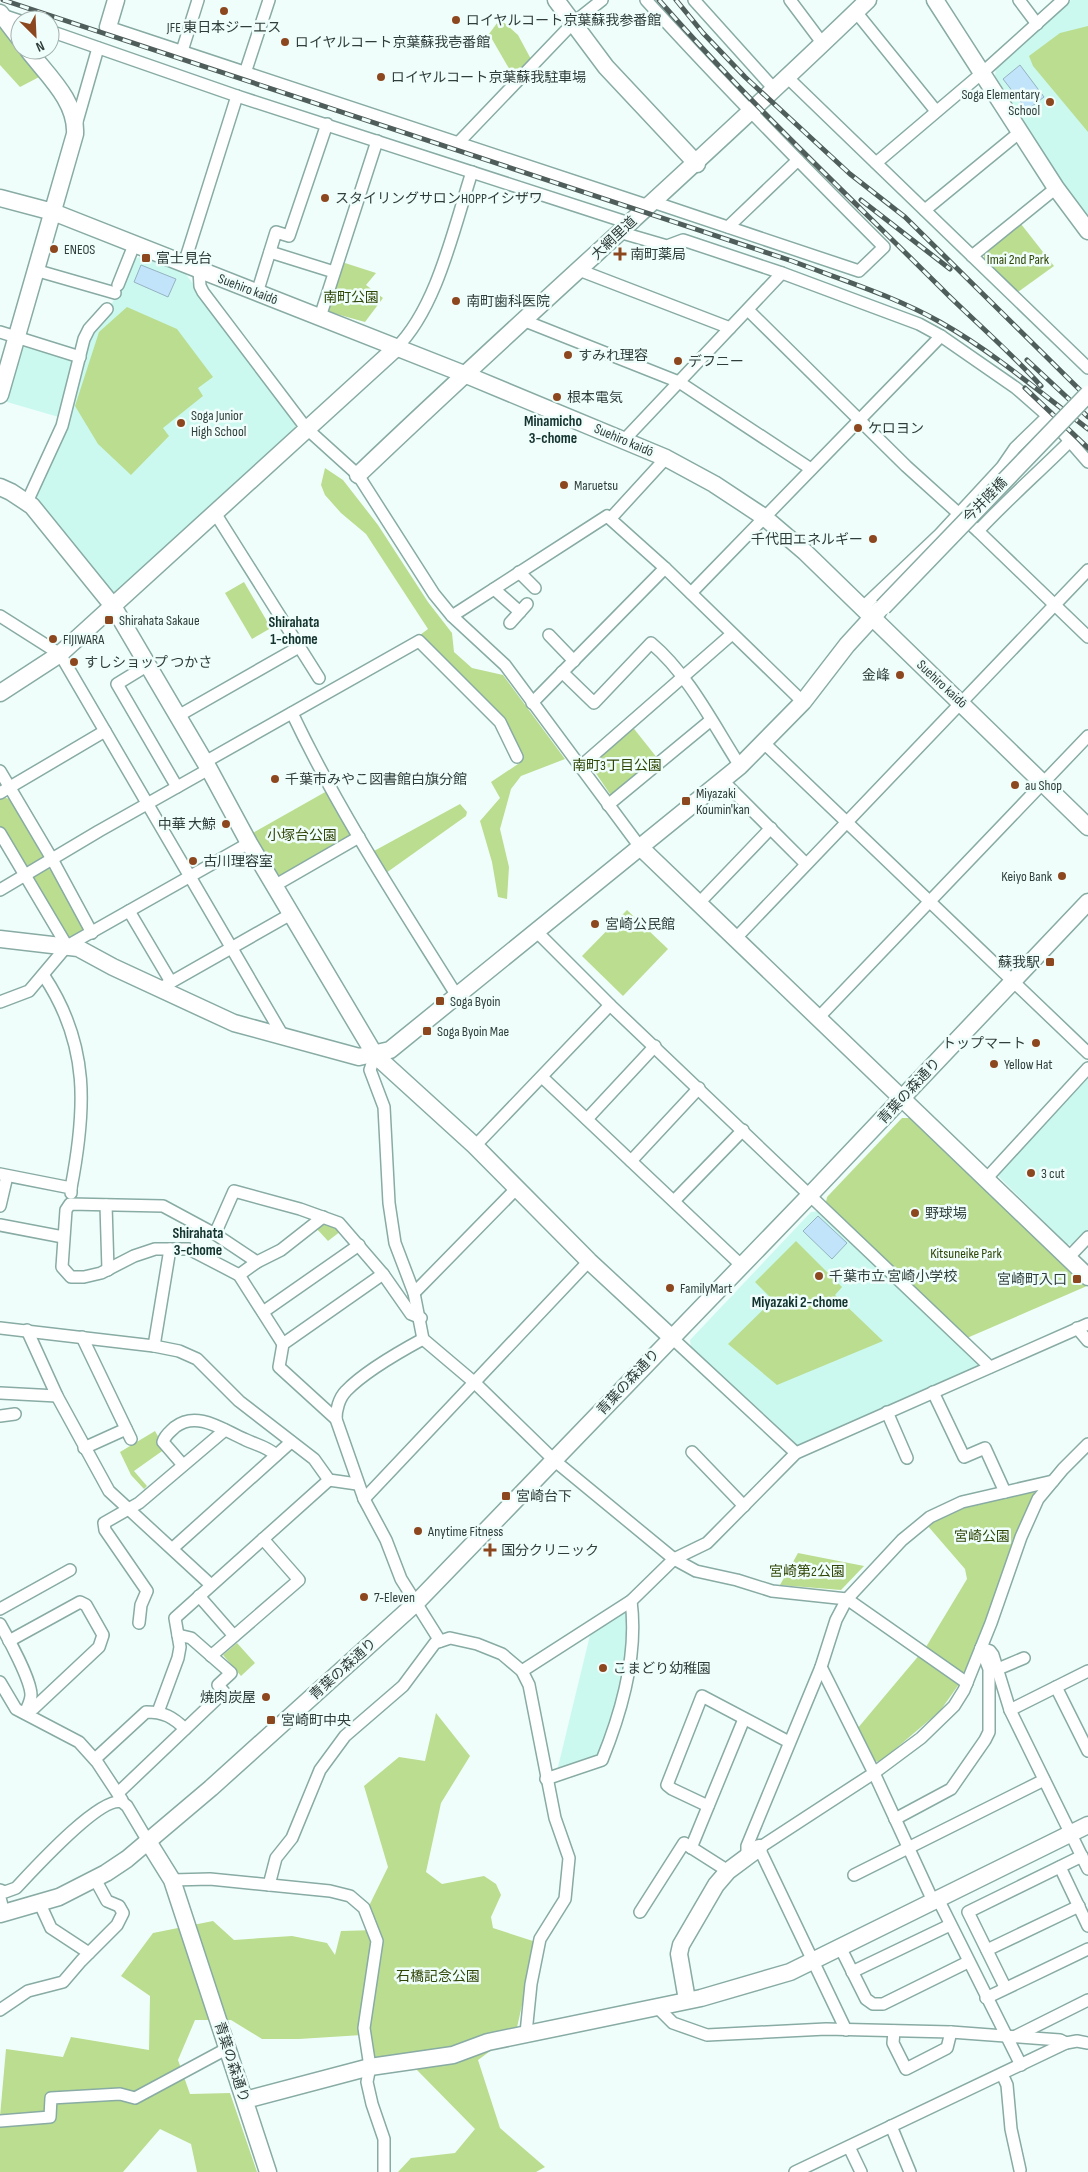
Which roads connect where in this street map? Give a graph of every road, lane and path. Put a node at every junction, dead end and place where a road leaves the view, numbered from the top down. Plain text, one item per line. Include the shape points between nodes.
1 (116, 0) edge
2 (198, 0) edge
3 (269, 0) edge
4 (556, 0) edge
5 (602, 0) edge
6 (646, 0) edge
7 (694, 0) edge
8 (790, 0) edge
9 (868, 0) edge
10 (935, 0) edge
11 (1019, 0) edge
12 (1063, 0) edge
13 (856, 12) junction
14 (0, 14) edge
15 (573, 23) junction
16 (1037, 24) junction
17 (108, 26) joint
18 (10, 27) edge
19 (60, 35) edge
20 (823, 44) junction
21 (98, 48) junction
22 (182, 51) junction
23 (36, 60) edge
24 (245, 73) junction
25 (982, 73) junction
26 (788, 78) junction
27 (775, 90) junction
28 (237, 96) junction
29 (936, 111) junction
30 (750, 113) junction
31 (327, 124) junction
32 (76, 125) junction
33 (1020, 132) junction
34 (377, 141) junction
35 (458, 143) junction
36 (798, 160) junction
37 (876, 163) junction
38 (697, 164) junction
39 (472, 172) junction
40 (1056, 188) junction
41 (0, 198) edge
42 (651, 204) junction
43 (925, 210) junction
44 (53, 212) junction
45 (728, 227) junction
46 (624, 228) junction
47 (1088, 231) edge
48 (134, 245) junction
49 (270, 252) junction
50 (972, 256) junction
51 (191, 267) junction
52 (35, 270) junction
53 (579, 270) junction
54 (334, 272) junction
55 (782, 272) junction
56 (257, 293) junction
57 (107, 309) dead end
58 (748, 310) junction
59 (320, 318) junction
60 (525, 321) junction
61 (730, 328) junction
62 (0, 332) edge
63 (941, 336) junction
64 (17, 337) junction
65 (396, 348) junction
66 (80, 357) junction
67 (1088, 368) edge
68 (464, 374) junction
69 (679, 382) junction
70 (1088, 394) edge
71 (0, 395) edge
72 (1048, 416) junction
73 (860, 420) junction
74 (306, 428) junction
75 (625, 440) junction
76 (1068, 442) junction
77 (666, 458) junction
78 (1088, 462) edge
79 (811, 469) junction
80 (358, 474) junction
81 (0, 487) edge
82 (27, 502) junction
83 (215, 513) junction
84 (959, 514) junction
85 (764, 517) junction
86 (611, 518) junction
87 (978, 531) junction
88 (665, 568) junction
89 (1088, 570) edge
90 (519, 572) junction
91 (535, 588) dead end
92 (494, 589) junction
93 (692, 593) junction
94 (1054, 604) junction
95 (113, 606) junction
96 (872, 611) junction
97 (0, 616) edge
98 (452, 616) junction
99 (510, 623) dead end
100 (732, 634) junction
101 (549, 635) dead end
102 (1088, 637) edge
103 (299, 646) junction
104 (60, 654) junction
105 (574, 661) junction
106 (148, 665) junction
107 (562, 672) junction
108 (683, 676) junction
109 (319, 678) dead end
110 (0, 693) edge
111 (803, 702) junction
112 (961, 702) junction
113 (532, 703) junction
114 (292, 713) junction
115 (178, 716) junction
116 (711, 720) junction
117 (105, 731) junction
118 (1088, 736) edge
119 (764, 743) junction
120 (518, 757) dead end
121 (207, 766) junction
122 (581, 766) junction
123 (740, 766) junction
124 (0, 771) edge
125 (722, 780) junction
126 (1044, 782) junction
127 (177, 787) junction
128 (5, 790) edge
129 (148, 804) junction
130 (608, 805) junction
131 (846, 822) junction
132 (1088, 827) edge
133 (771, 828) junction
134 (0, 833) edge
135 (359, 838) junction
136 (249, 843) junction
137 (640, 847) junction
138 (52, 859) junction
139 (806, 864) junction
140 (25, 876) junction
141 (190, 876) junction
142 (274, 886) junction
143 (0, 890) edge
144 (930, 902) junction
145 (1088, 902) edge
146 (699, 903) junction
147 (129, 911) junction
148 (291, 914) junction
149 (537, 932) junction
150 (92, 933) junction
151 (736, 938) junction
152 (0, 939) edge
153 (67, 946) junction
154 (232, 948) junction
155 (44, 976) junction
156 (1013, 981) junction
157 (165, 985) junction
158 (457, 996) junction
159 (0, 1002) edge
160 (610, 1005) junction
161 (819, 1017) junction
162 (283, 1036) junction
163 (655, 1046) junction
164 (1088, 1053) edge
165 (375, 1055) junction
166 (1088, 1068) edge
167 (542, 1077) junction
168 (699, 1088) junction
169 (902, 1098) junction
170 (587, 1119) junction
171 (743, 1130) junction
172 (475, 1146) junction
173 (631, 1161) junction
174 (4, 1175) edge
175 (986, 1178) junction
176 (71, 1188) junction
177 (516, 1189) junction
178 (810, 1195) junction
179 (674, 1201) junction
180 (70, 1204) junction
181 (106, 1205) junction
182 (0, 1206) edge
183 (322, 1217) junction
184 (0, 1225) edge
185 (215, 1234) junction
186 (63, 1237) junction
187 (1088, 1237) edge
188 (359, 1245) junction
189 (170, 1249) junction
190 (1068, 1258) junction
191 (589, 1261) junction
192 (257, 1262) junction
193 (741, 1265) junction
194 (108, 1270) junction
195 (383, 1274) junction
196 (239, 1275) junction
197 (1088, 1277) edge
198 (414, 1293) junction
199 (263, 1312) junction
200 (421, 1318) junction
201 (1088, 1324) edge
202 (0, 1328) edge
203 (1077, 1328) junction
204 (27, 1330) junction
205 (82, 1336) junction
206 (671, 1337) junction
207 (423, 1339) junction
208 (1088, 1341) edge
209 (283, 1344) junction
210 (154, 1346) junction
211 (990, 1367) junction
212 (475, 1383) junction
213 (934, 1392) junction
214 (0, 1393) edge
215 (57, 1396) junction
216 (887, 1412) junction
217 (16, 1414) dead end
218 (0, 1416) edge
219 (336, 1419) junction
220 (225, 1430) junction
221 (291, 1442) junction
222 (1088, 1444) edge
223 (84, 1448) junction
224 (692, 1452) dead end
225 (796, 1453) junction
226 (276, 1455) junction
227 (907, 1458) dead end
228 (555, 1461) junction
229 (183, 1465) junction
230 (329, 1480) junction
231 (1053, 1481) junction
232 (357, 1484) junction
233 (1005, 1492) junction
234 (364, 1498) junction
235 (744, 1506) junction
236 (127, 1510) junction
237 (263, 1539) junction
238 (173, 1548) junction
239 (674, 1560) junction
240 (70, 1570) dead end
241 (211, 1586) junction
242 (199, 1596) junction
243 (847, 1599) junction
244 (631, 1601) junction
245 (417, 1602) junction
246 (0, 1610) edge
247 (139, 1623) dead end
248 (0, 1624) edge
249 (178, 1635) junction
250 (234, 1636) junction
251 (9, 1641) junction
252 (440, 1641) junction
253 (981, 1648) junction
254 (211, 1656) junction
255 (1024, 1658) dead end
256 (821, 1667) junction
257 (998, 1669) junction
258 (522, 1671) junction
259 (1088, 1671) edge
260 (967, 1683) junction
261 (1056, 1687) junction
262 (1, 1689) edge
263 (1010, 1710) junction
264 (158, 1712) junction
265 (25, 1714) junction
266 (744, 1719) junction
267 (185, 1729) junction
268 (789, 1742) junction
269 (1088, 1752) edge
270 (95, 1759) junction
271 (874, 1773) junction
272 (546, 1779) junction
273 (1044, 1780) junction
274 (120, 1798) junction
275 (708, 1806) junction
276 (894, 1819) junction
277 (1088, 1825) edge
278 (1071, 1833) junction
279 (149, 1843) junction
280 (908, 1847) junction
281 (691, 1848) junction
282 (753, 1852) junction
283 (1082, 1856) junction
284 (1060, 1867) junction
285 (1088, 1869) edge
286 (728, 1871) junction
287 (854, 1875) dead end
288 (95, 1879) junction
289 (172, 1880) junction
290 (269, 1885) junction
291 (0, 1890) edge
292 (935, 1900) junction
293 (40, 1904) junction
294 (1079, 1906) junction
295 (1, 1908) edge
296 (640, 1912) dead end
297 (950, 1925) junction
298 (1088, 1926) edge
299 (841, 1949) junction
300 (1088, 1949) edge
301 (987, 1950) junction
302 (89, 1953) junction
303 (814, 1961) junction
304 (968, 1962) junction
305 (852, 1972) junction
306 (1006, 1988) junction
307 (986, 1998) junction
308 (687, 2000) junction
309 (1088, 2000) edge
310 (657, 2006) junction
311 (0, 2010) edge
312 (846, 2030) junction
313 (894, 2031) junction
314 (951, 2032) junction
315 (526, 2033) junction
316 (1010, 2038) junction
317 (1066, 2043) junction
318 (1088, 2043) edge
319 (228, 2048) junction
320 (1021, 2065) junction
321 (370, 2067) junction
322 (1002, 2074) junction
323 (245, 2100) junction
324 (0, 2121) edge
325 (891, 2126) junction
326 (849, 2147) junction
327 (1020, 2170) dead end
328 (268, 2172) edge
329 (384, 2172) edge
330 (795, 2172) edge
331 (861, 2172) edge
332 (910, 2172) edge

1 - 17 street
2 - 22 street
3 - 24 street
4 - 15 street
5 - 15 street
6 - 30 street
7 - 27 street
8 - 20 street
9 - 13 street, 大網里道
10 - 25 street
11 - 16 street
12 - 16 street
13 - 20 street, 大網里道
13 - 29 street
14 - 18 street
15 - 35 street
15 - 38 street via 606,67
16 - 25 street
17 - 22 street
19 - 21 street
20 - 26 street, 大網里道
21 - 28 street
21 - 32 street
22 - 24 street
23 - 32 street via 69,104
24 - 35 street
25 - 29 street
25 - 33 street
26 - 27 street, 大網里道
26 - 37 street
27 - 30 street, 大網里道
28 - 31 street
28 - 51 street
29 - 37 street
30 - 36 street
30 - 38 street, 大網里道
31 - 34 street
31 - 49 street via 289,236 276,232
32 - 44 street
33 - 40 street
33 - 43 street
34 - 39 street
34 - 54 street
35 - 42 street
36 - 45 street
36 - 45 street via 884,247 859,271
37 - 43 street
38 - 42 street, 大網里道
39 - 46 street
39 - 65 street via 426,308
40 - 47 street
40 - 50 street
41 - 44 street, Suehiro kaidō
42 - 45 street
42 - 46 street, 大網里道
43 - 50 street
44 - 48 street, Suehiro kaidō
44 - 52 street
46 - 53 street, 大網里道
46 - 55 street via 667,246 683,240
48 - 51 street, Suehiro kaidō
48 - 52 street via 116,289
49 - 54 street
49 - 56 street
50 - 67 street
51 - 56 street, Suehiro kaidō
51 - 74 street via 203,292
52 - 64 street
53 - 60 street, 大網里道
53 - 61 street
54 - 59 street
55 - 58 street
55 - 63 street via 919,324
56 - 59 street, Suehiro kaidō
57 - 66 street via 90,329
58 - 61 street
58 - 73 street
59 - 65 street, Suehiro kaidō
60 - 68 street, 大網里道
60 - 69 street
61 - 69 street
62 - 64 street
63 - 72 street via 1016,388
63 - 73 street
64 - 66 street
64 - 71 street
65 - 68 street, Suehiro kaidō
65 - 74 street
66 - 82 street via 62,426
68 - 75 street, Suehiro kaidō
68 - 80 street, 大網里道
69 - 75 street
69 - 79 street
70 - 96 street, 今井陸橋, bridge
72 - 76 street
72 - 84 street
73 - 79 street
73 - 84 street
74 - 80 street
74 - 83 street
75 - 77 street, Suehiro kaidō
76 - 78 street
76 - 87 street
77 - 85 street, Suehiro kaidō
77 - 86 street
79 - 85 street
80 - 98 street via 434,594
81 - 82 street
82 - 95 street
83 - 95 street
83 - 103 street
84 - 87 street
84 - 96 street
85 - 93 street
85 - 96 street, Suehiro kaidō
86 - 88 street
86 - 90 street via 607,516
87 - 94 street
88 - 93 street
88 - 105 street
89 - 94 street
90 - 91 street
90 - 92 street
92 - 98 street
92 - 99 street via 524,608
93 - 100 street
94 - 102 street
94 - 112 street
95 - 104 street
95 - 106 street
96 - 111 street, 今井陸橋
96 - 112 street, Suehiro kaidō
97 - 104 street
98 - 113 street via 505,665
100 - 108 street
100 - 111 street
101 - 105 street
103 - 109 street
103 - 115 street
104 - 110 street
104 - 117 street
105 - 107 street
106 - 115 street
106 - 127 street via 117,684
107 - 108 street via 594,703 651,643
107 - 113 street
108 - 116 street
108 - 122 street
111 - 119 street, 今井陸橋
112 - 126 street, Suehiro kaidō
112 - 131 street
113 - 122 street
114 - 120 street via 419,641 500,722
114 - 121 street
114 - 135 street via 314,760
115 - 121 street
116 - 123 street
116 - 130 street
117 - 128 street
117 - 129 street
118 - 126 street
119 - 123 street, 今井陸橋
119 - 131 street
121 - 127 street
121 - 136 street
122 - 130 street
123 - 125 street, 今井陸橋
124 - 128 street
125 - 133 street
125 - 137 street, 今井陸橋
126 - 132 street, Suehiro kaidō
126 - 144 street
127 - 129 street
128 - 138 street
129 - 138 street
129 - 141 street
130 - 137 street
131 - 139 street
131 - 144 street
133 - 139 street
133 - 146 street
134 - 140 street
135 - 142 street
135 - 158 street
136 - 141 street
136 - 142 street
137 - 146 street
137 - 149 street, 今井陸橋
138 - 140 street
138 - 150 street
139 - 151 street
140 - 143 street
140 - 153 street
141 - 147 street
141 - 154 street
142 - 148 street
144 - 156 street
144 - 161 street
145 - 156 street, 青葉の森通り
146 - 151 street
147 - 150 street
147 - 157 street
148 - 154 street
148 - 165 street
149 - 158 street, 今井陸橋
149 - 160 street
150 - 153 street
151 - 161 street
152 - 153 street
153 - 155 street
153 - 157 street
154 - 157 street
154 - 162 street
155 - 159 street via 29,991
155 - 176 street via 66,1015 82,1084 83,1102
156 - 164 street
156 - 169 street, 青葉の森通り
157 - 162 street via 223,1019
158 - 165 street, 今井陸橋 via 390,1050
160 - 163 street
160 - 167 street
161 - 169 street
162 - 165 street via 359,1056
163 - 168 street
163 - 170 street
165 - 172 street
165 - 198 street via 370,1070 384,1107 389,1203 395,1243
166 - 175 street
167 - 170 street
167 - 172 street
168 - 171 street
168 - 173 street
169 - 175 street
169 - 178 street, 青葉の森通り
170 - 173 street
171 - 178 street
171 - 179 street
172 - 177 street
173 - 179 street
174 - 176 street
174 - 182 street
175 - 190 street
176 - 180 street
177 - 191 street
177 - 198 street
178 - 193 street, 青葉の森通り
178 - 211 street
179 - 193 street
180 - 181 street
180 - 186 street via 66,1210
181 - 185 street via 163,1206
181 - 194 street
183 - 185 street via 234,1191
183 - 188 street via 339,1223
183 - 192 street via 281,1250
184 - 186 street
185 - 192 street
186 - 194 street via 62,1267 71,1277
187 - 190 street
188 - 195 street
188 - 199 street
189 - 194 street via 134,1256
189 - 196 street via 188,1249
189 - 210 street
190 - 197 street
191 - 206 street
191 - 212 street
192 - 196 street
193 - 206 street, 青葉の森通り
195 - 200 street via 411,1314
195 - 209 street
196 - 199 street
198 - 200 street
199 - 209 street
200 - 207 street
201 - 203 street
202 - 204 street
203 - 208 street
203 - 211 street
204 - 205 street
204 - 215 street
205 - 210 street
205 - 223 street via 129,1434
206 - 225 street
206 - 228 street, 青葉の森通り
207 - 212 street
207 - 219 street via 345,1391 336,1410
209 - 219 street via 279,1367
210 - 221 street via 197,1359 239,1402
211 - 213 street
212 - 228 street
212 - 234 street
213 - 216 street
213 - 233 street via 964,1457 985,1448
214 - 215 street
215 - 223 street
216 - 225 street
216 - 227 street
217 - 218 street
219 - 232 street
220 - 226 street via 268,1447
220 - 229 street
220 - 229 street via 191,1419 164,1436 163,1442
221 - 226 street
221 - 230 street via 314,1459
222 - 231 street
223 - 236 street via 109,1491
224 - 235 street
225 - 235 street
226 - 238 street
228 - 239 street
228 - 245 street, 青葉の森通り
229 - 236 street
230 - 232 street
230 - 237 street
231 - 233 street
231 - 253 street via 1038,1499 1021,1537
232 - 234 street
233 - 243 street via 962,1502 930,1517 902,1540
234 - 245 street via 386,1540 401,1579
235 - 239 street via 708,1543
236 - 238 street
236 - 247 street via 104,1523 105,1530 148,1591 140,1605
237 - 241 street
237 - 250 street via 298,1580
238 - 241 street
239 - 243 street via 696,1571 772,1591
239 - 244 street
240 - 246 street
241 - 242 street
242 - 249 street via 175,1618
242 - 250 street
243 - 256 street via 836,1620
243 - 260 street
244 - 258 street
244 - 272 street via 634,1627 621,1706 602,1760
245 - 252 street
245 - 279 street, 青葉の森通り
248 - 251 street
249 - 254 street via 191,1638
249 - 264 street via 178,1658
250 - 254 street
251 - 265 street via 28,1680 31,1695
251 - 265 street via 80,1602 86,1604 104,1635 99,1647
252 - 258 street via 450,1638 477,1644 502,1654
252 - 290 street via 435,1643 404,1686 345,1736 320,1770 292,1838 276,1858
253 - 257 street via 990,1651
253 - 260 street
253 - 276 street via 989,1669 989,1732 985,1740 951,1790
254 - 267 street via 231,1674 218,1685 224,1692
255 - 257 street
256 - 268 street
256 - 271 street
257 - 263 street
258 - 272 street via 529,1684
259 - 261 street
260 - 271 street via 940,1722
261 - 263 street
261 - 269 street
262 - 265 street via 16,1709
263 - 273 street
264 - 267 street via 172,1717
264 - 270 street via 146,1712
265 - 270 street via 79,1742
266 - 268 street
266 - 275 street
266 - 275 street via 702,1696 667,1784
267 - 274 street
268 - 282 street via 746,1846
270 - 274 street
271 - 276 street
271 - 282 street
272 - 315 street via 554,1818 569,1858 565,1899 540,1939
273 - 278 street
273 - 280 street
274 - 279 street
274 - 291 street via 90,1815 16,1888 5,1892
275 - 281 street
276 - 280 street
277 - 278 street
278 - 283 street
278 - 292 street
279 - 288 street, 青葉の森通り
279 - 289 street, 青葉の森通り
280 - 287 street
280 - 292 street
281 - 286 street
281 - 296 street via 684,1843
282 - 286 street
282 - 303 street
283 - 284 street
283 - 285 street
284 - 294 street
284 - 301 street via 968,1912
286 - 308 street via 680,1944
288 - 293 street, 青葉の森通り
288 - 302 street via 107,1901 119,1906 123,1913
289 - 290 street via 210,1879
289 - 319 street, 青葉の森通り
290 - 321 street via 330,1891 350,1896 364,1908 377,1941 364,2028
292 - 297 street
292 - 299 street
293 - 295 street, 青葉の森通り
293 - 302 street via 51,1928
294 - 298 street
294 - 301 street
297 - 304 street
297 - 305 street
299 - 303 street
299 - 305 street
300 - 306 street
301 - 306 street
302 - 311 street via 63,1982 28,1991
303 - 308 street via 790,1972
303 - 312 street
304 - 305 street via 883,2004 873,2004 866,1999
304 - 307 street
306 - 307 street
307 - 316 street
308 - 310 street
309 - 316 street
310 - 312 street via 673,2023 707,2035
310 - 315 street
312 - 313 street
313 - 314 street
313 - 314 street via 893,2043 906,2069 947,2048
314 - 316 street
315 - 321 street via 453,2055
316 - 317 street
316 - 320 street
317 - 318 street
317 - 320 street
319 - 323 street, 青葉の森通り
319 - 324 street via 135,2098 120,2094 51,2098 50,2117
320 - 322 street
321 - 323 street
321 - 329 street via 367,2082 384,2139
322 - 325 street
322 - 327 street via 1007,2085
323 - 328 street, 青葉の森通り
325 - 326 street
325 - 332 street
326 - 330 street
326 - 331 street

